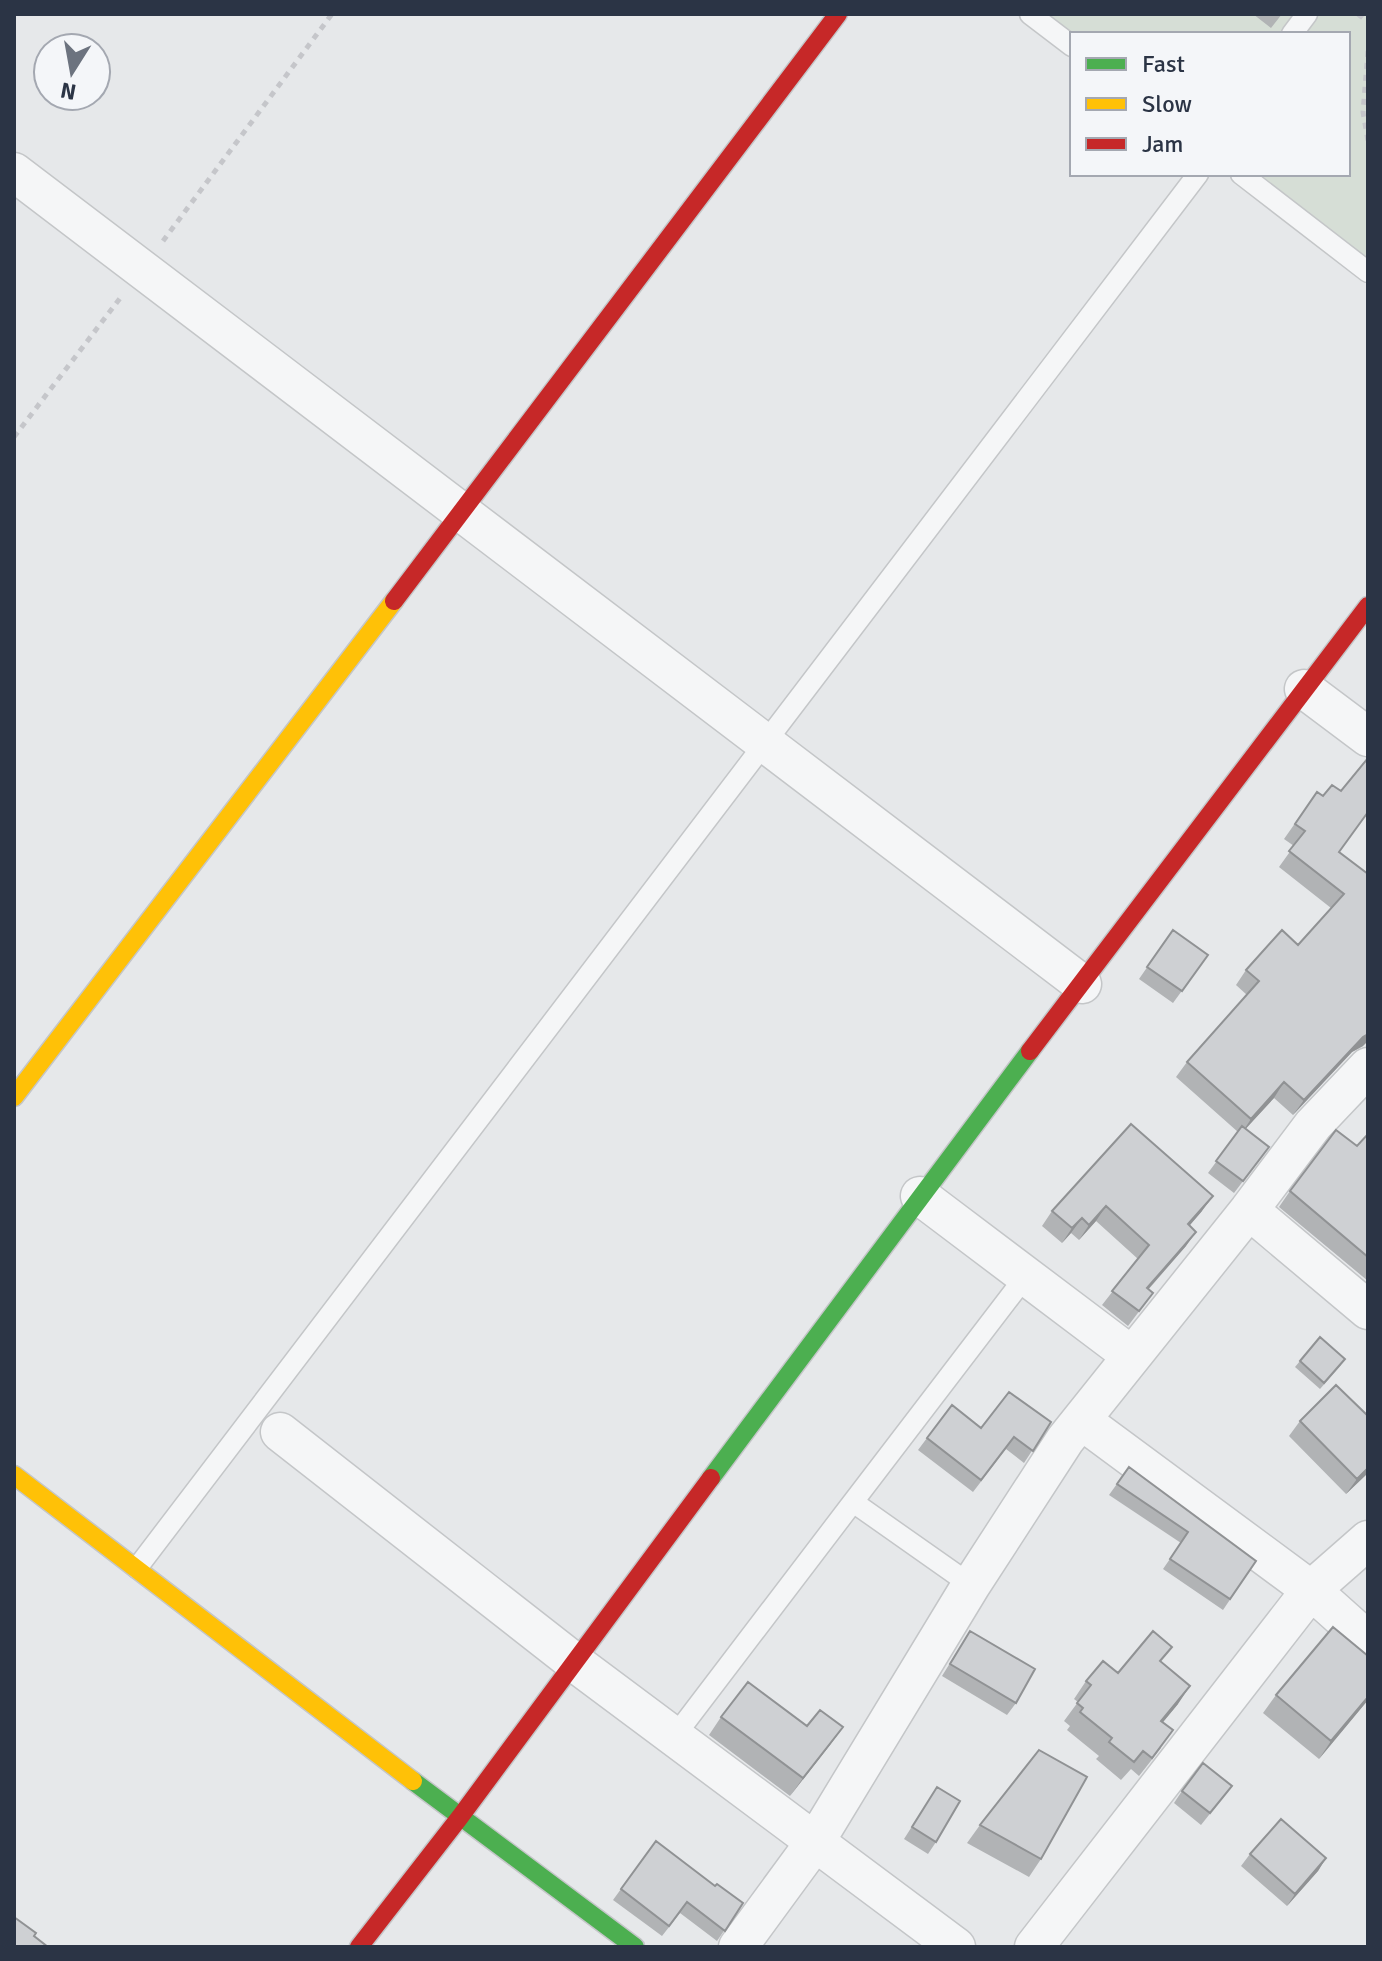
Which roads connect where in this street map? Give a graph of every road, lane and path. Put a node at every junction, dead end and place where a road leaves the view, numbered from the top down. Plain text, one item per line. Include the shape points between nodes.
1 (332, 14) edge
2 (838, 14) edge
3 (1030, 14) edge
4 (1307, 14) edge
5 (1358, 14) edge
6 (1368, 22) edge
7 (1294, 32) edge
8 (1070, 44) edge
9 (1368, 51) edge
10 (1368, 141) edge
11 (14, 172) edge
12 (1196, 176) edge
13 (1244, 176) edge
14 (143, 268) junction
15 (1368, 272) edge
16 (14, 437) edge
17 (463, 512) junction
18 (1368, 606) edge
19 (1304, 689) junction
20 (1368, 737) edge
21 (766, 743) junction
22 (1082, 984) junction
23 (1368, 1067) edge
24 (14, 1097) edge
25 (920, 1196) junction
26 (1249, 1210) junction
27 (1025, 1277) junction
28 (1368, 1310) edge
29 (1132, 1356) junction
30 (1081, 1420) junction
31 (280, 1432) dead end
32 (14, 1475) edge
33 (853, 1502) junction
34 (1368, 1540) edge
35 (137, 1568) junction
36 (971, 1585) junction
37 (1311, 1590) junction
38 (1368, 1641) edge
39 (574, 1662) junction
40 (674, 1737) junction
41 (460, 1817) junction
42 (815, 1842) junction
43 (359, 1947) edge
44 (635, 1947) edge
45 (738, 1947) edge
46 (956, 1947) edge
47 (1034, 1947) edge

1 - 14 path
2 - 17 street
3 - 8 lane
4 - 7 lane
5 - 6 path
9 - 10 path via 1363,112
11 - 14 street
12 - 21 lane
13 - 15 lane
14 - 16 path
14 - 17 street
17 - 21 street
17 - 24 street
18 - 19 street
19 - 20 street
19 - 22 street
21 - 22 street
21 - 35 lane
22 - 25 street
23 - 26 street via 1313,1125
25 - 27 street
25 - 39 street
26 - 28 street
26 - 29 street
27 - 29 street
27 - 33 lane
29 - 30 street
30 - 36 street
30 - 37 street
31 - 39 street
32 - 35 street
33 - 36 lane
33 - 40 lane
34 - 37 street
35 - 41 street
36 - 42 street
37 - 38 street
37 - 47 street
39 - 40 street
39 - 41 street
40 - 42 street
41 - 43 street
41 - 44 street
42 - 45 street
42 - 46 street

